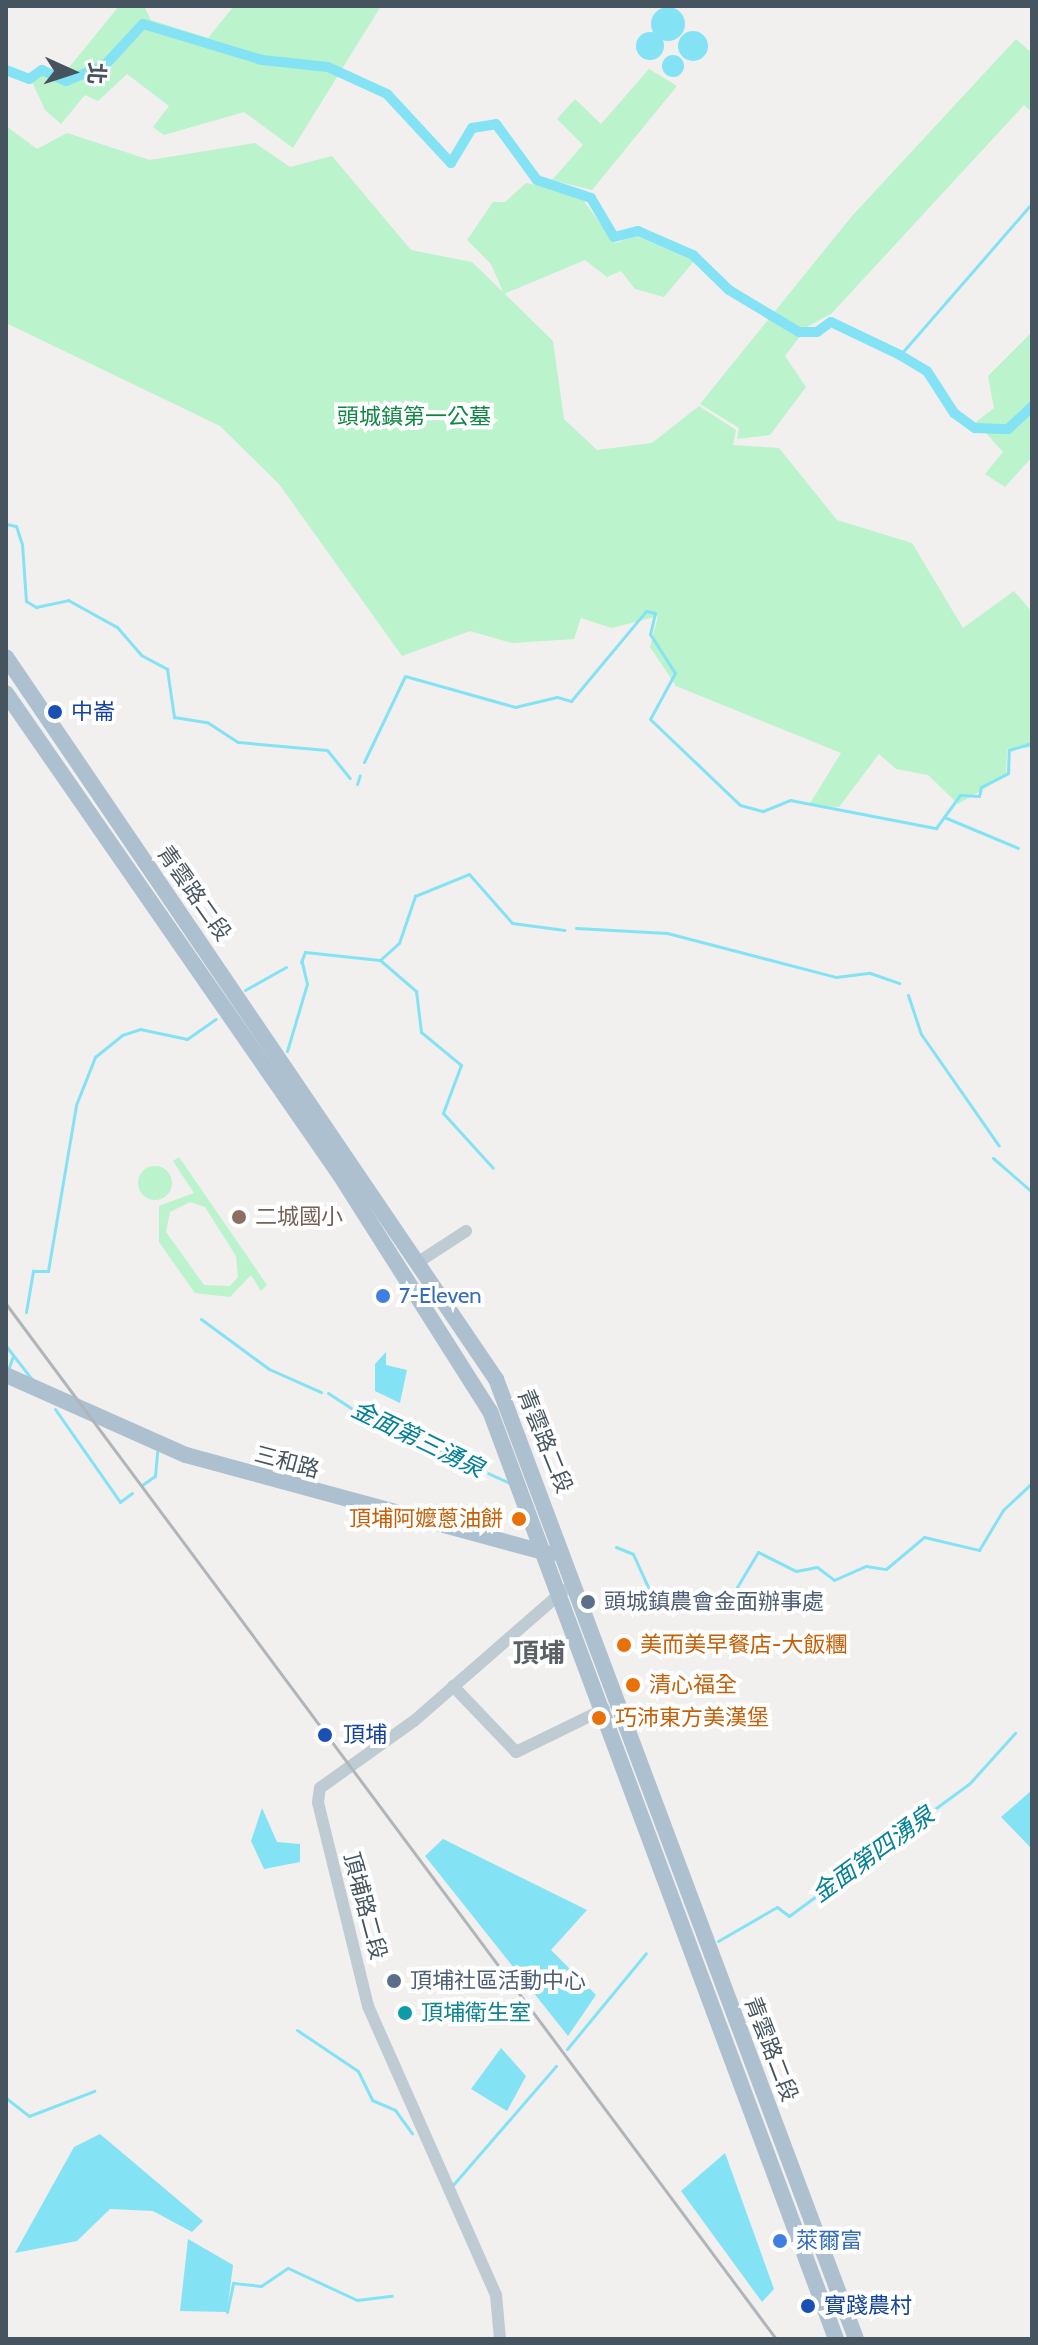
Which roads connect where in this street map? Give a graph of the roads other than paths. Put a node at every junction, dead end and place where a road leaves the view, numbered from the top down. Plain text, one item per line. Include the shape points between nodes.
1 (6, 657) edge
2 (6, 693) edge
3 (342, 1173) junction
4 (466, 1231) dead end
5 (420, 1261) junction
6 (6, 1375) edge
7 (544, 1552) junction
8 (568, 1558) junction
9 (576, 1579) junction
10 (561, 1593) junction
11 (453, 1686) junction
12 (604, 1709) junction
13 (853, 2333) edge
14 (500, 2339) edge
15 (835, 2339) edge

1 - 3 main road, 青雲路二段
2 - 3 main road, 青雲路二段
3 - 5 main road, 青雲路二段
3 - 7 main road, 青雲路二段 via 464,1360
4 - 5 street
5 - 8 main road, 青雲路二段 via 496,1379
6 - 7 main road, 三和路 via 186,1455
7 - 8 main road, 三和路
7 - 10 main road, 青雲路二段
8 - 9 main road, 青雲路二段
9 - 10 street, 頂埔路二段
9 - 13 main road, 青雲路二段
10 - 11 street, 頂埔路二段
10 - 12 main road, 青雲路二段
11 - 12 street via 516,1752
11 - 14 street, 頂埔路二段 via 320,1788 318,1802 372,2018 496,2295
12 - 15 main road, 青雲路二段
13 - 15 street

